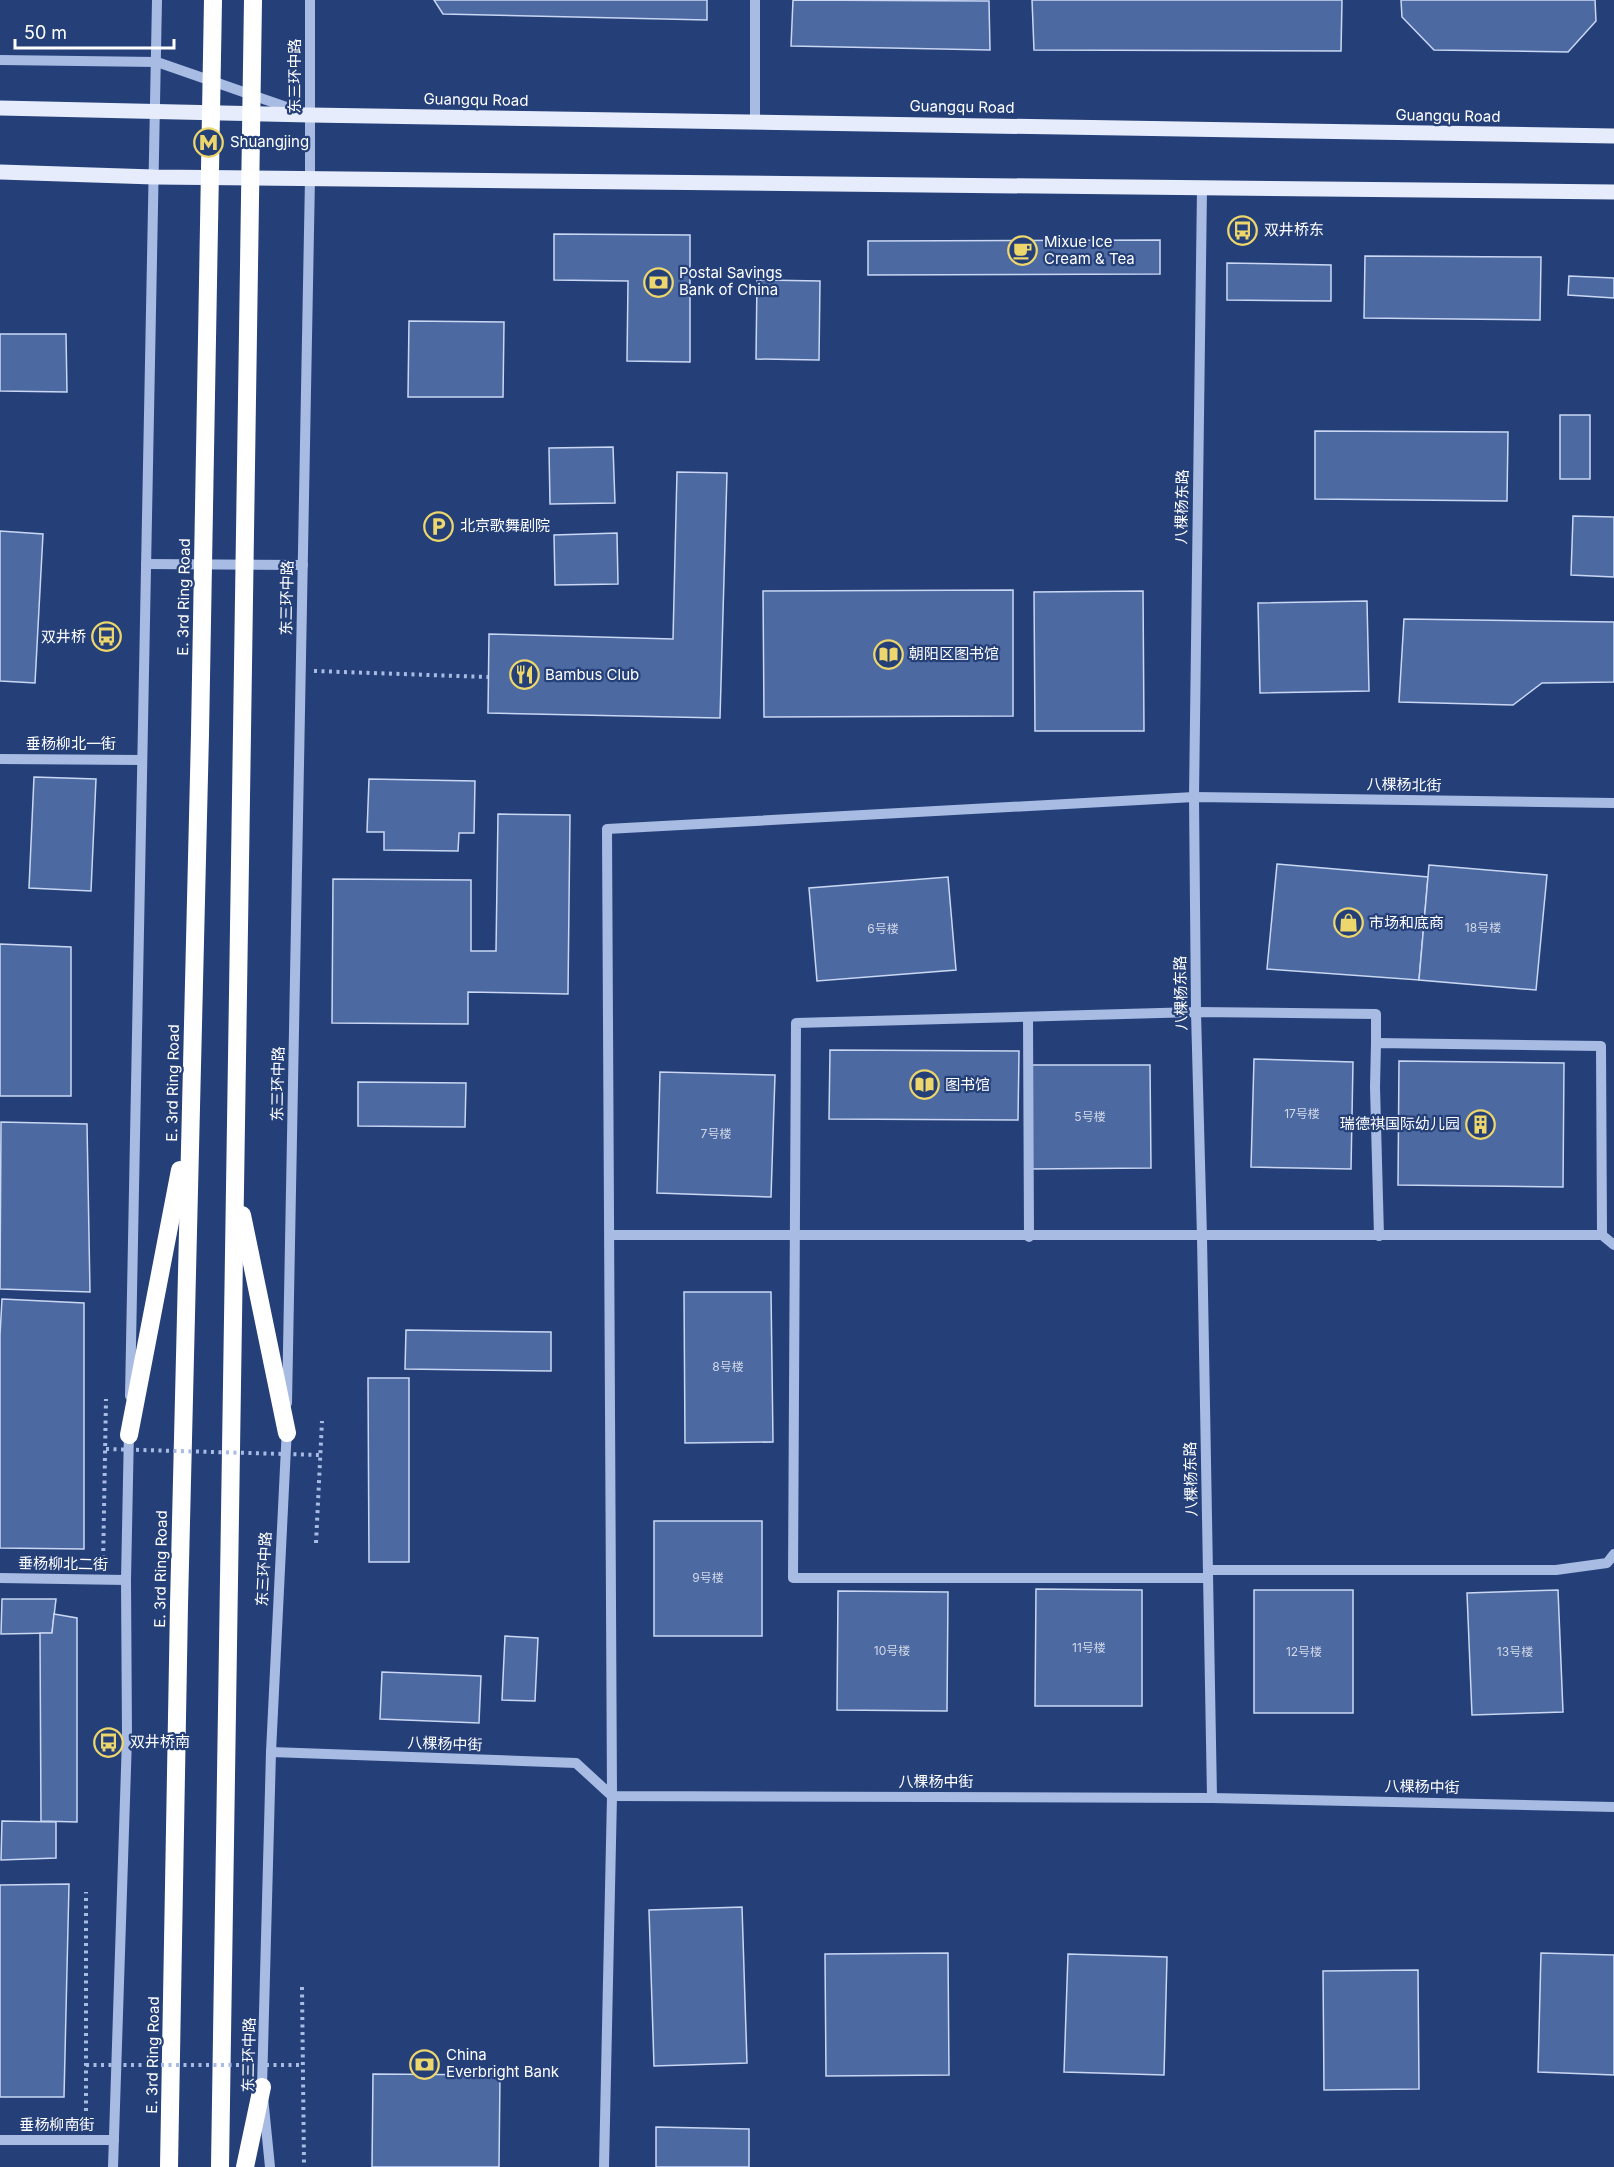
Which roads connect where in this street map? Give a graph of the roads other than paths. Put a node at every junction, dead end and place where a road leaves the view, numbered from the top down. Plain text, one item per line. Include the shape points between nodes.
1 (157, 0) edge
2 (213, 0) edge
3 (254, 0) edge
4 (310, 0) edge
5 (755, 0) edge
6 (0, 60) edge
7 (157, 62) junction
8 (0, 108) edge
9 (156, 111) junction
10 (310, 115) junction
11 (755, 122) junction
12 (1614, 136) edge
13 (0, 172) edge
14 (154, 177) junction
15 (310, 178) junction
16 (1202, 188) junction
17 (1614, 192) edge
18 (146, 564) junction
19 (303, 566) junction
20 (0, 759) edge
21 (142, 760) junction
22 (1194, 797) junction
23 (1614, 803) edge
24 (1196, 1012) junction
25 (1028, 1017) junction
26 (1376, 1043) junction
27 (190, 1118) junction
28 (235, 1181) junction
29 (610, 1234) junction
30 (1602, 1234) junction
31 (794, 1236) junction
32 (1379, 1236) junction
33 (1029, 1237) junction
34 (1202, 1237) junction
35 (1614, 1245) edge
36 (287, 1433) junction
37 (129, 1436) junction
38 (1614, 1554) edge
39 (1208, 1574) junction
40 (0, 1578) edge
41 (126, 1580) junction
42 (270, 1752) junction
43 (612, 1796) junction
44 (1212, 1798) junction
45 (1614, 1807) edge
46 (262, 2087) junction
47 (0, 2140) edge
48 (114, 2140) junction
49 (113, 2167) edge
50 (169, 2167) edge
51 (220, 2167) edge
52 (245, 2167) edge
53 (270, 2167) edge
54 (604, 2167) edge

1 - 7 street
2 - 27 highway, E. 3rd Ring Road, bridge
3 - 28 highway, bridge
4 - 10 street, 东三环中路
5 - 11 street
6 - 7 street
7 - 9 street
7 - 10 street
8 - 9 main road, Guangqu Road
9 - 10 main road, Guangqu Road
9 - 14 street
10 - 11 main road, Guangqu Road
10 - 15 street, 东三环中路
11 - 12 main road, Guangqu Road
13 - 14 main road
14 - 15 main road
14 - 18 street
15 - 16 main road
15 - 19 street, 东三环中路
16 - 17 main road
16 - 22 street, 八棵杨东路
18 - 19 street
18 - 21 street
19 - 36 street, 东三环中路
20 - 21 street, 垂杨柳北一街
21 - 37 street
22 - 23 street, 八棵杨北街
22 - 24 street, 八棵杨东路
22 - 29 street, 八棵杨北街 via 607,829
24 - 25 street
24 - 26 street via 1376,1014
24 - 34 street, 八棵杨东路
25 - 31 street via 796,1023
25 - 33 street
26 - 30 street via 1601,1046
26 - 32 street
27 - 37 highway
27 - 50 highway, E. 3rd Ring Road
28 - 36 highway
28 - 51 highway
29 - 31 street
29 - 43 street
30 - 32 street
30 - 35 street
31 - 33 street
31 - 39 street via 793,1578
32 - 34 street
33 - 34 street
34 - 39 street, 八棵杨东路
36 - 42 street, 东三环中路
37 - 41 street
38 - 39 street via 1607,1563 1556,1570
39 - 44 street, 八棵杨东路
40 - 41 street, 垂杨柳北二街
41 - 48 street via 127,1738
42 - 43 street, 八棵杨中街 via 576,1763
42 - 46 street, 东三环中路
43 - 44 street, 八棵杨中街
43 - 54 street
44 - 45 street, 八棵杨中街
46 - 52 highway
46 - 53 street, 东三环中路
47 - 48 street, 垂杨柳南街
48 - 49 street

